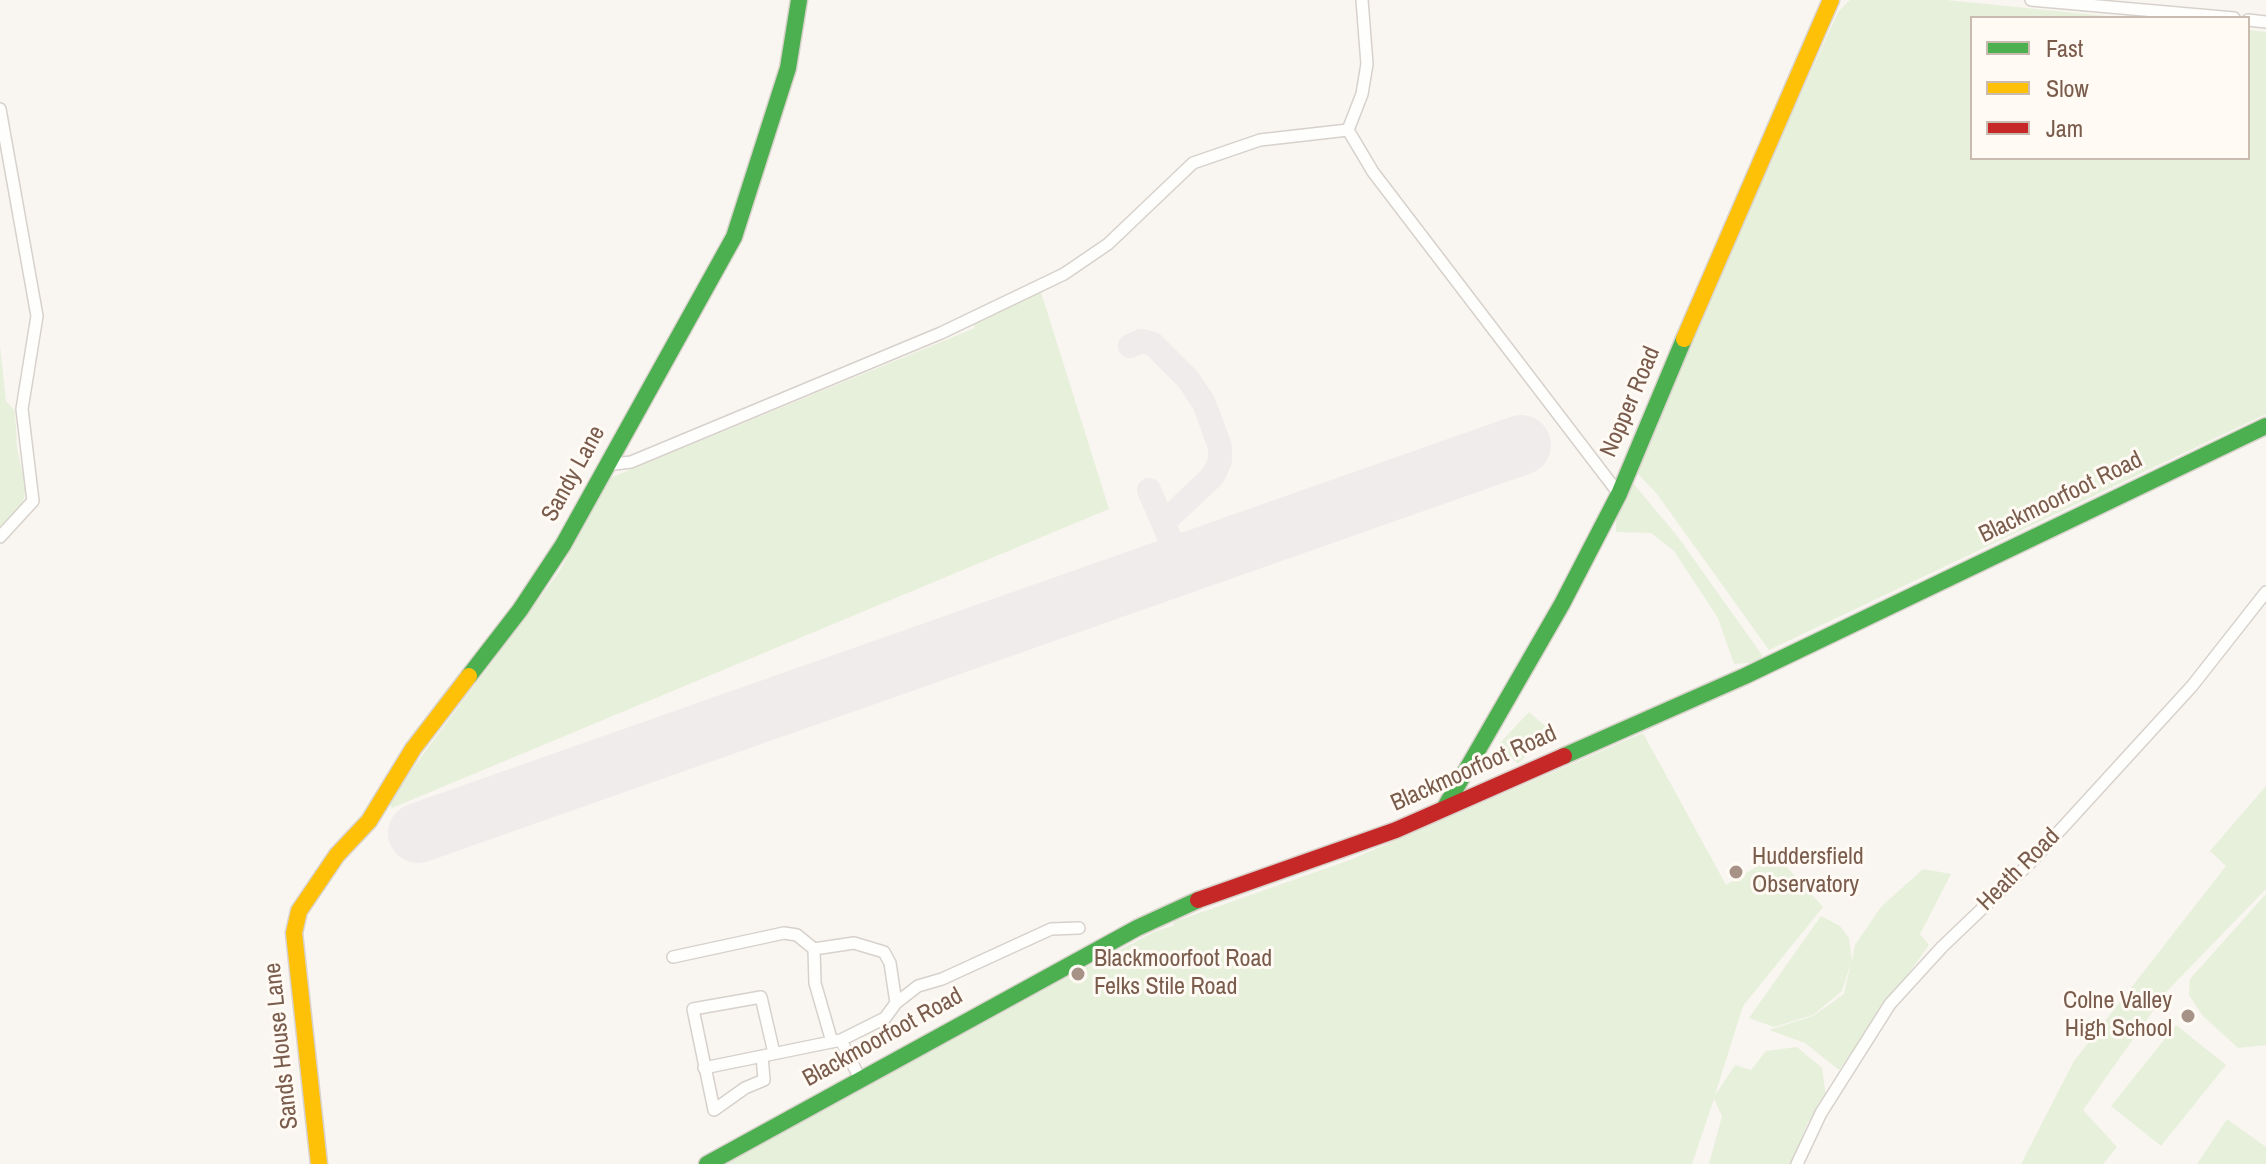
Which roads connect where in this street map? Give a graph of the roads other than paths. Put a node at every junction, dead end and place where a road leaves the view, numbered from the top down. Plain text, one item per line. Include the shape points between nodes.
1 (799, 0) edge
2 (1362, 0) edge
3 (1831, 0) edge
4 (2031, 0) edge
5 (2211, 16) edge
6 (0, 109) edge
7 (1348, 130) junction
8 (2266, 426) edge
9 (606, 465) junction
10 (1619, 494) junction
11 (0, 537) edge
12 (2266, 592) edge
13 (1445, 807) junction
14 (295, 922) joint
15 (1079, 928) dead end
16 (814, 949) junction
17 (673, 957) dead end
18 (896, 1003) junction
19 (836, 1041) junction
20 (768, 1055) junction
21 (704, 1068) junction
22 (859, 1077) junction
23 (319, 1164) edge
24 (707, 1164) edge
25 (1797, 1164) edge

1 - 9 street, Sandy Lane via 788,68 734,237
2 - 7 street via 1367,64
3 - 10 street, Nopper Road
4 - 5 street
6 - 11 street via 37,316 22,409 33,501
7 - 9 street via 1260,140 1193,163 1108,244 1064,274 941,333 631,462
7 - 10 street via 1382,183
8 - 13 street, Blackmoorfoot Road via 1818,643
9 - 14 street, Sandy Lane via 520,610 413,749 369,821 307,896
10 - 13 street, Nopper Road
12 - 25 street, Heath Road via 2200,678 2032,861 1890,1004 1821,1113
13 - 22 street, Blackmoorfoot Road via 1137,928
14 - 23 street, Sands House Lane
15 - 18 street via 1051,929 918,986
16 - 17 street via 797,935 784,933
16 - 18 street via 854,943 884,952
16 - 19 street via 815,983
18 - 19 street via 871,1027
19 - 20 street
19 - 22 street
20 - 21 street
20 - 21 street via 764,1080 714,1110
20 - 21 street via 761,997 693,1009
22 - 24 street, Blackmoorfoot Road

